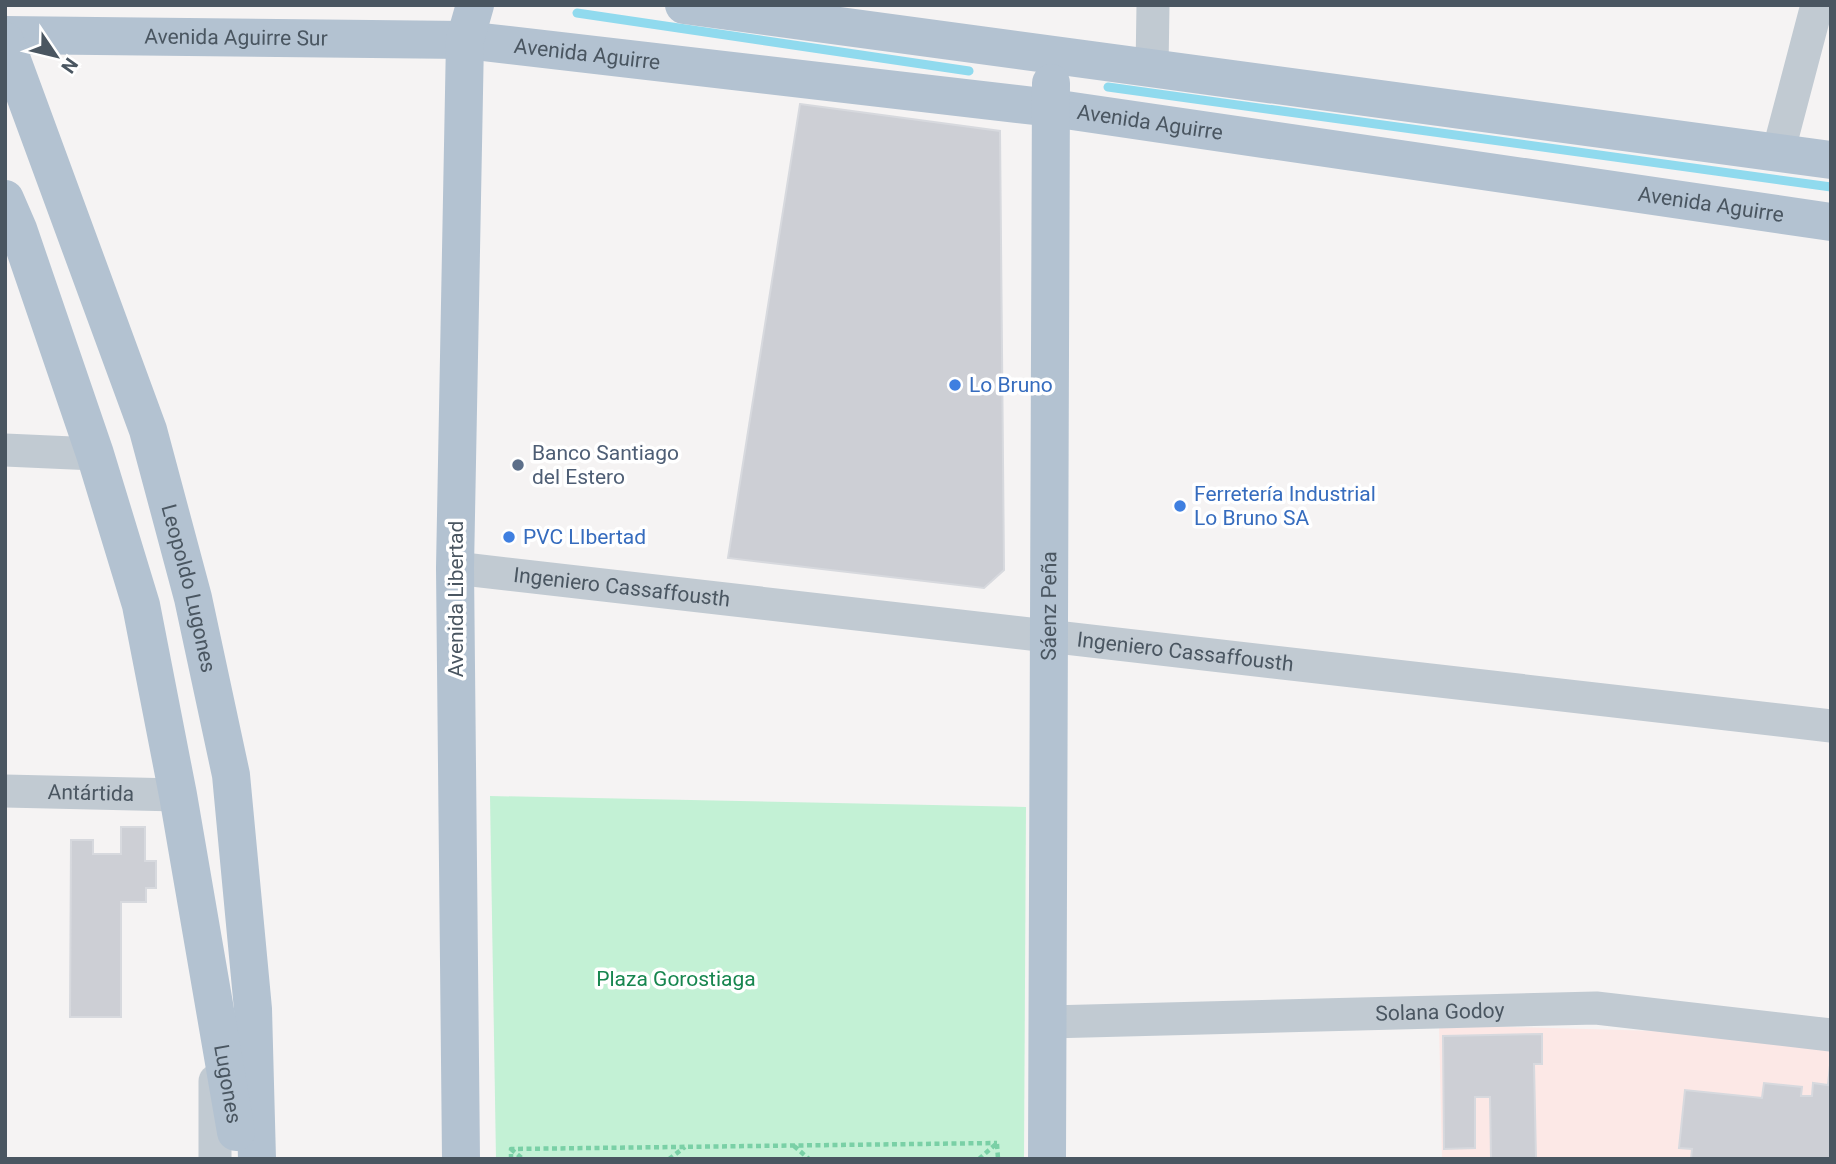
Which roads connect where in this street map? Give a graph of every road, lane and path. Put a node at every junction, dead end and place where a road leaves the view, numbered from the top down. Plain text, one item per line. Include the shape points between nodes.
1 (684, 5) edge
2 (752, 5) edge
3 (1153, 5) edge
4 (1817, 5) edge
5 (464, 17) edge
6 (796, 21) junction
7 (5, 35) edge
8 (5, 41) edge
9 (1050, 53) junction
10 (1152, 69) junction
11 (1052, 108) junction
12 (1778, 153) junction
13 (1831, 160) edge
14 (5, 199) edge
15 (1831, 222) edge
16 (5, 450) edge
17 (94, 454) junction
18 (455, 568) junction
19 (1050, 636) junction
20 (1831, 726) edge
21 (5, 791) edge
22 (178, 795) junction
23 (215, 1009) junction
24 (1048, 1022) junction
25 (1831, 1035) edge
26 (998, 1143) junction
27 (793, 1145) junction
28 (685, 1147) junction
29 (511, 1149) junction
30 (215, 1159) edge
31 (239, 1159) edge
32 (257, 1159) edge
33 (461, 1159) edge
34 (511, 1159) edge
35 (523, 1159) edge
36 (669, 1159) edge
37 (809, 1159) edge
38 (979, 1159) edge
39 (998, 1159) edge
40 (1047, 1159) edge

1 - 6 main road
2 - 6 main road
3 - 10 street
4 - 12 street
5 - 7 main road, Avenida Aguirre Sur
5 - 11 main road, Avenida Aguirre
5 - 18 main road, Avenida Libertad
6 - 9 main road
8 - 32 main road, Leopoldo Lugones via 148,430 192,598 230,775 253,1009
9 - 10 main road
9 - 11 main road, Sáenz Peña
10 - 12 main road
11 - 15 main road, Avenida Aguirre
11 - 19 main road, Sáenz Peña
12 - 13 main road
14 - 17 main road
16 - 17 street
17 - 22 main road via 141,605
18 - 19 street, Ingeniero Cassaffousth
18 - 33 main road, Avenida Libertad
19 - 20 street, Ingeniero Cassaffousth
19 - 24 main road, Sáenz Peña
21 - 22 street, Antártida
22 - 23 main road
23 - 30 street
23 - 31 main road, Lugones
24 - 25 street, Solana Godoy via 1596,1007
24 - 40 main road, Sáenz Peña
26 - 27 path
26 - 38 path
26 - 39 path
27 - 28 path
27 - 37 path
28 - 29 path
28 - 36 path
29 - 34 path
29 - 35 path

